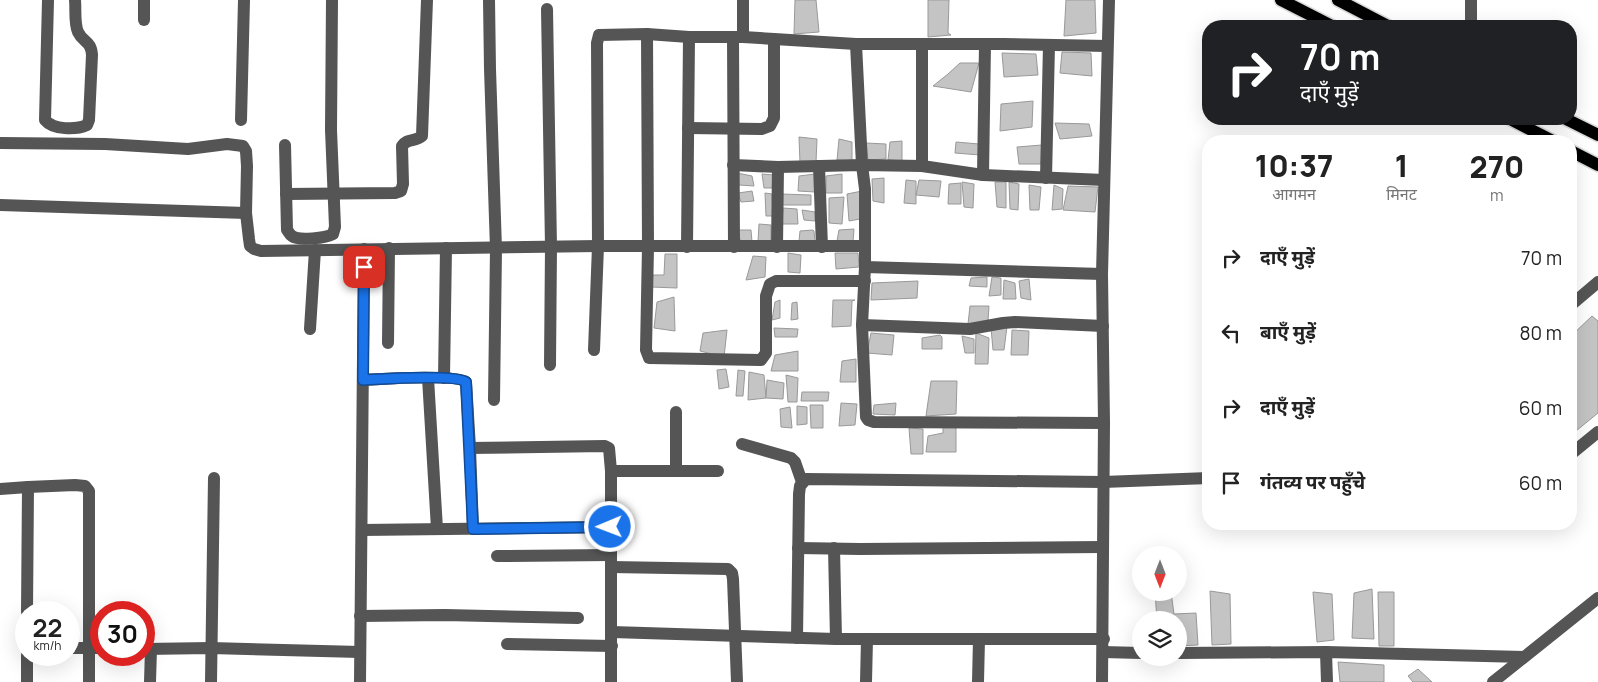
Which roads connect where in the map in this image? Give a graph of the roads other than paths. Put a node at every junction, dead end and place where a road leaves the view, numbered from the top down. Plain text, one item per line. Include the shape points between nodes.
1 (48, 0) edge
2 (75, 0) edge
3 (144, 0) edge
4 (244, 0) edge
5 (332, 0) edge
6 (427, 0) edge
7 (489, 0) edge
8 (743, 0) edge
9 (1109, 0) edge
10 (1281, 0) edge
11 (1338, 0) edge
12 (1471, 0) edge
13 (547, 9) dead end
14 (144, 20) dead end
15 (1320, 20) edge
16 (1376, 20) edge
17 (1471, 20) edge
18 (647, 34) junction
19 (689, 37) junction
20 (738, 37) junction
21 (774, 39) junction
22 (856, 44) junction
23 (922, 44) junction
24 (985, 44) junction
25 (1049, 45) junction
26 (1107, 46) junction
27 (241, 120) dead end
28 (1577, 124) edge
29 (1522, 125) edge
30 (688, 128) junction
31 (733, 128) junction
32 (1541, 135) edge
33 (1598, 135) edge
34 (0, 143) edge
35 (285, 145) dead end
36 (1577, 154) edge
37 (1598, 164) edge
38 (734, 165) junction
39 (862, 165) junction
40 (819, 166) junction
41 (922, 166) junction
42 (778, 167) junction
43 (984, 175) junction
44 (1046, 178) junction
45 (1104, 180) junction
46 (333, 193) junction
47 (286, 194) junction
48 (0, 205) edge
49 (246, 213) junction
50 (598, 246) junction
51 (865, 246) junction
52 (551, 247) junction
53 (777, 247) junction
54 (822, 247) junction
55 (364, 248) junction
56 (390, 248) junction
57 (446, 248) junction
58 (648, 248) junction
59 (687, 248) junction
60 (734, 248) junction
61 (496, 249) junction
62 (315, 250) junction
63 (865, 267) junction
64 (1102, 274) junction
65 (865, 281) junction
66 (1598, 282) edge
67 (1577, 300) edge
68 (862, 325) junction
69 (1103, 326) junction
70 (310, 329) dead end
71 (388, 343) dead end
72 (594, 350) dead end
73 (550, 365) dead end
74 (428, 378) junction
75 (444, 378) junction
76 (363, 380) junction
77 (494, 400) dead end
78 (676, 412) dead end
79 (1104, 424) junction
80 (1598, 432) edge
81 (742, 444) dead end
82 (470, 448) junction
83 (1577, 449) edge
84 (611, 471) junction
85 (676, 471) junction
86 (718, 471) dead end
87 (214, 478) dead end
88 (1202, 478) edge
89 (802, 482) junction
90 (1103, 482) junction
91 (28, 488) junction
92 (0, 489) edge
93 (610, 527) junction
94 (437, 529) junction
95 (473, 529) junction
96 (362, 530) junction
97 (1102, 546) junction
98 (798, 548) junction
99 (834, 548) junction
100 (497, 556) dead end
101 (611, 561) junction
102 (1598, 599) edge
103 (27, 601) edge
104 (93, 601) edge
105 (360, 616) junction
106 (578, 618) dead end
107 (612, 632) junction
108 (735, 636) junction
109 (797, 638) junction
110 (836, 639) junction
111 (867, 639) junction
112 (979, 639) junction
113 (1104, 639) junction
114 (507, 644) dead end
115 (612, 646) junction
116 (211, 648) junction
117 (155, 649) edge
118 (360, 652) junction
119 (1103, 652) junction
120 (1326, 652) junction
121 (1132, 653) edge
122 (1187, 653) edge
123 (1524, 657) junction
124 (27, 666) edge
125 (91, 666) edge
126 (149, 666) edge
127 (27, 682) edge
128 (88, 682) edge
129 (150, 682) edge
130 (211, 682) edge
131 (360, 682) edge
132 (611, 682) edge
133 (737, 682) edge
134 (866, 682) edge
135 (978, 682) edge
136 (1102, 682) edge
137 (1327, 682) edge
138 (1492, 682) edge

1 - 2 street via 45,120 55,126 75,128 87,125 92,55 92,47 76,25
3 - 14 street
4 - 27 street
5 - 46 street
6 - 46 street via 422,136 402,146 401,191
7 - 61 street
8 - 20 street
9 - 26 street
10 - 15 main road
11 - 16 main road
12 - 17 street
13 - 52 street
18 - 19 street
18 - 50 street via 603,34 597,38
18 - 58 street
19 - 20 street
19 - 30 street
20 - 21 street
20 - 31 street
21 - 22 street
21 - 31 street via 774,118 770,126 762,129
22 - 23 street
22 - 39 street
23 - 24 street
23 - 41 street
24 - 25 street
24 - 43 street
25 - 26 street
25 - 44 street
26 - 45 street
28 - 33 main road
29 - 32 main road
30 - 31 street
30 - 59 street
31 - 38 street
34 - 49 street via 188,149 237,144 246,151
35 - 47 street
36 - 37 main road
38 - 42 street
38 - 60 street
39 - 40 street
39 - 41 street
39 - 51 street
40 - 42 street
40 - 54 street
41 - 43 street
42 - 53 street
43 - 44 street
44 - 45 street
45 - 64 street
46 - 47 street
46 - 47 street via 335,227 327,238 290,236
48 - 49 street
49 - 62 street via 250,246 254,249
50 - 52 street
50 - 58 street
50 - 72 street
51 - 54 street
51 - 63 street
52 - 61 street
52 - 73 street
53 - 54 street
53 - 60 street
55 - 56 street
55 - 62 street
55 - 76 street
56 - 57 street
56 - 71 street
57 - 61 street
57 - 75 street
58 - 59 street
58 - 65 street via 646,350 649,358 761,360 766,353 766,296 770,284 776,281
59 - 60 street
61 - 77 street
62 - 70 street
63 - 64 street
63 - 65 street
64 - 69 street
65 - 68 street
66 - 67 street
68 - 69 street via 970,329 1015,322
68 - 79 street via 864,411 868,420
69 - 79 street
74 - 75 street
74 - 76 street
74 - 94 street
75 - 82 street via 466,382
76 - 96 street
78 - 85 street
79 - 90 street
80 - 83 street
81 - 89 street via 790,458 795,462
82 - 84 street via 605,446 610,452
82 - 95 street
84 - 85 street
84 - 93 street
85 - 86 street
87 - 116 street
88 - 90 street
89 - 90 street via 811,478
89 - 98 street
90 - 97 street
91 - 92 street
91 - 103 street
91 - 104 street via 75,485 88,488
93 - 95 street
93 - 101 street
94 - 95 street
94 - 96 street
96 - 105 street
97 - 99 street
97 - 113 street
98 - 99 street
98 - 109 street
99 - 110 street
100 - 101 street
101 - 107 street
101 - 108 street via 728,568 733,579
102 - 123 street
105 - 106 street
105 - 118 street
107 - 108 street
107 - 115 street
108 - 109 street
108 - 133 street
109 - 110 street
110 - 111 street
111 - 112 street
111 - 134 street
112 - 113 street
112 - 135 street
113 - 119 street
114 - 115 street
115 - 132 street
116 - 117 street
116 - 118 street
116 - 130 street
118 - 131 street
119 - 121 street
119 - 136 street
120 - 122 street
120 - 123 street
120 - 137 street
123 - 138 street
124 - 127 street
125 - 128 street
126 - 129 street

